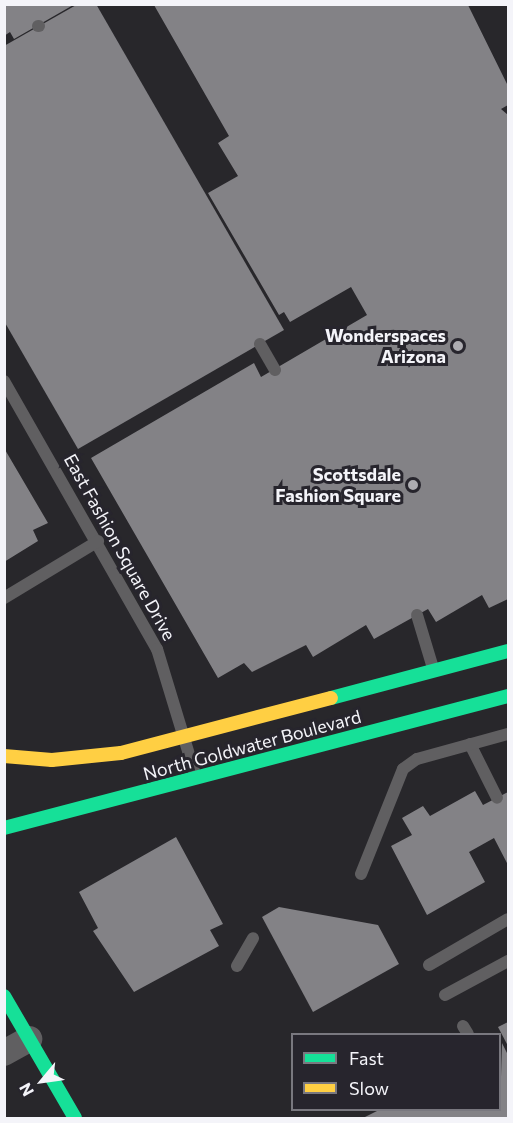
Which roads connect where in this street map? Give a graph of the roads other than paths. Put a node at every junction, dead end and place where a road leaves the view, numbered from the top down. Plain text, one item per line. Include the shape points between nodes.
1 (260, 344) dead end
2 (275, 370) dead end
3 (4, 381) edge
4 (98, 542) junction
5 (4, 598) edge
6 (417, 615) dead end
7 (508, 651) edge
8 (434, 671) junction
9 (508, 696) edge
10 (508, 734) edge
11 (183, 739) junction
12 (470, 744) junction
13 (4, 756) edge
14 (197, 777) junction
15 (497, 798) dead end
16 (4, 828) edge
17 (361, 874) dead end
18 (508, 922) edge
19 (253, 938) dead end
20 (508, 961) edge
21 (429, 965) dead end
22 (237, 966) dead end
23 (445, 995) dead end
24 (4, 996) edge
25 (29, 1039) junction
26 (4, 1053) edge
27 (75, 1119) edge

1 - 2 lane
3 - 4 lane, East Fashion Square Drive
4 - 5 lane
4 - 11 lane, East Fashion Square Drive via 170,677
6 - 8 lane
7 - 8 main road, North Goldwater Boulevard
8 - 11 main road, North Goldwater Boulevard
9 - 14 main road, North Goldwater Boulevard
10 - 12 lane
11 - 13 main road, North Goldwater Boulevard via 87,758
11 - 14 lane, East Fashion Square Drive
12 - 15 lane
12 - 17 lane via 417,759 403,769
14 - 16 main road, North Goldwater Boulevard
18 - 21 lane
19 - 22 lane
20 - 23 lane
24 - 25 main road
25 - 26 street
25 - 27 main road

